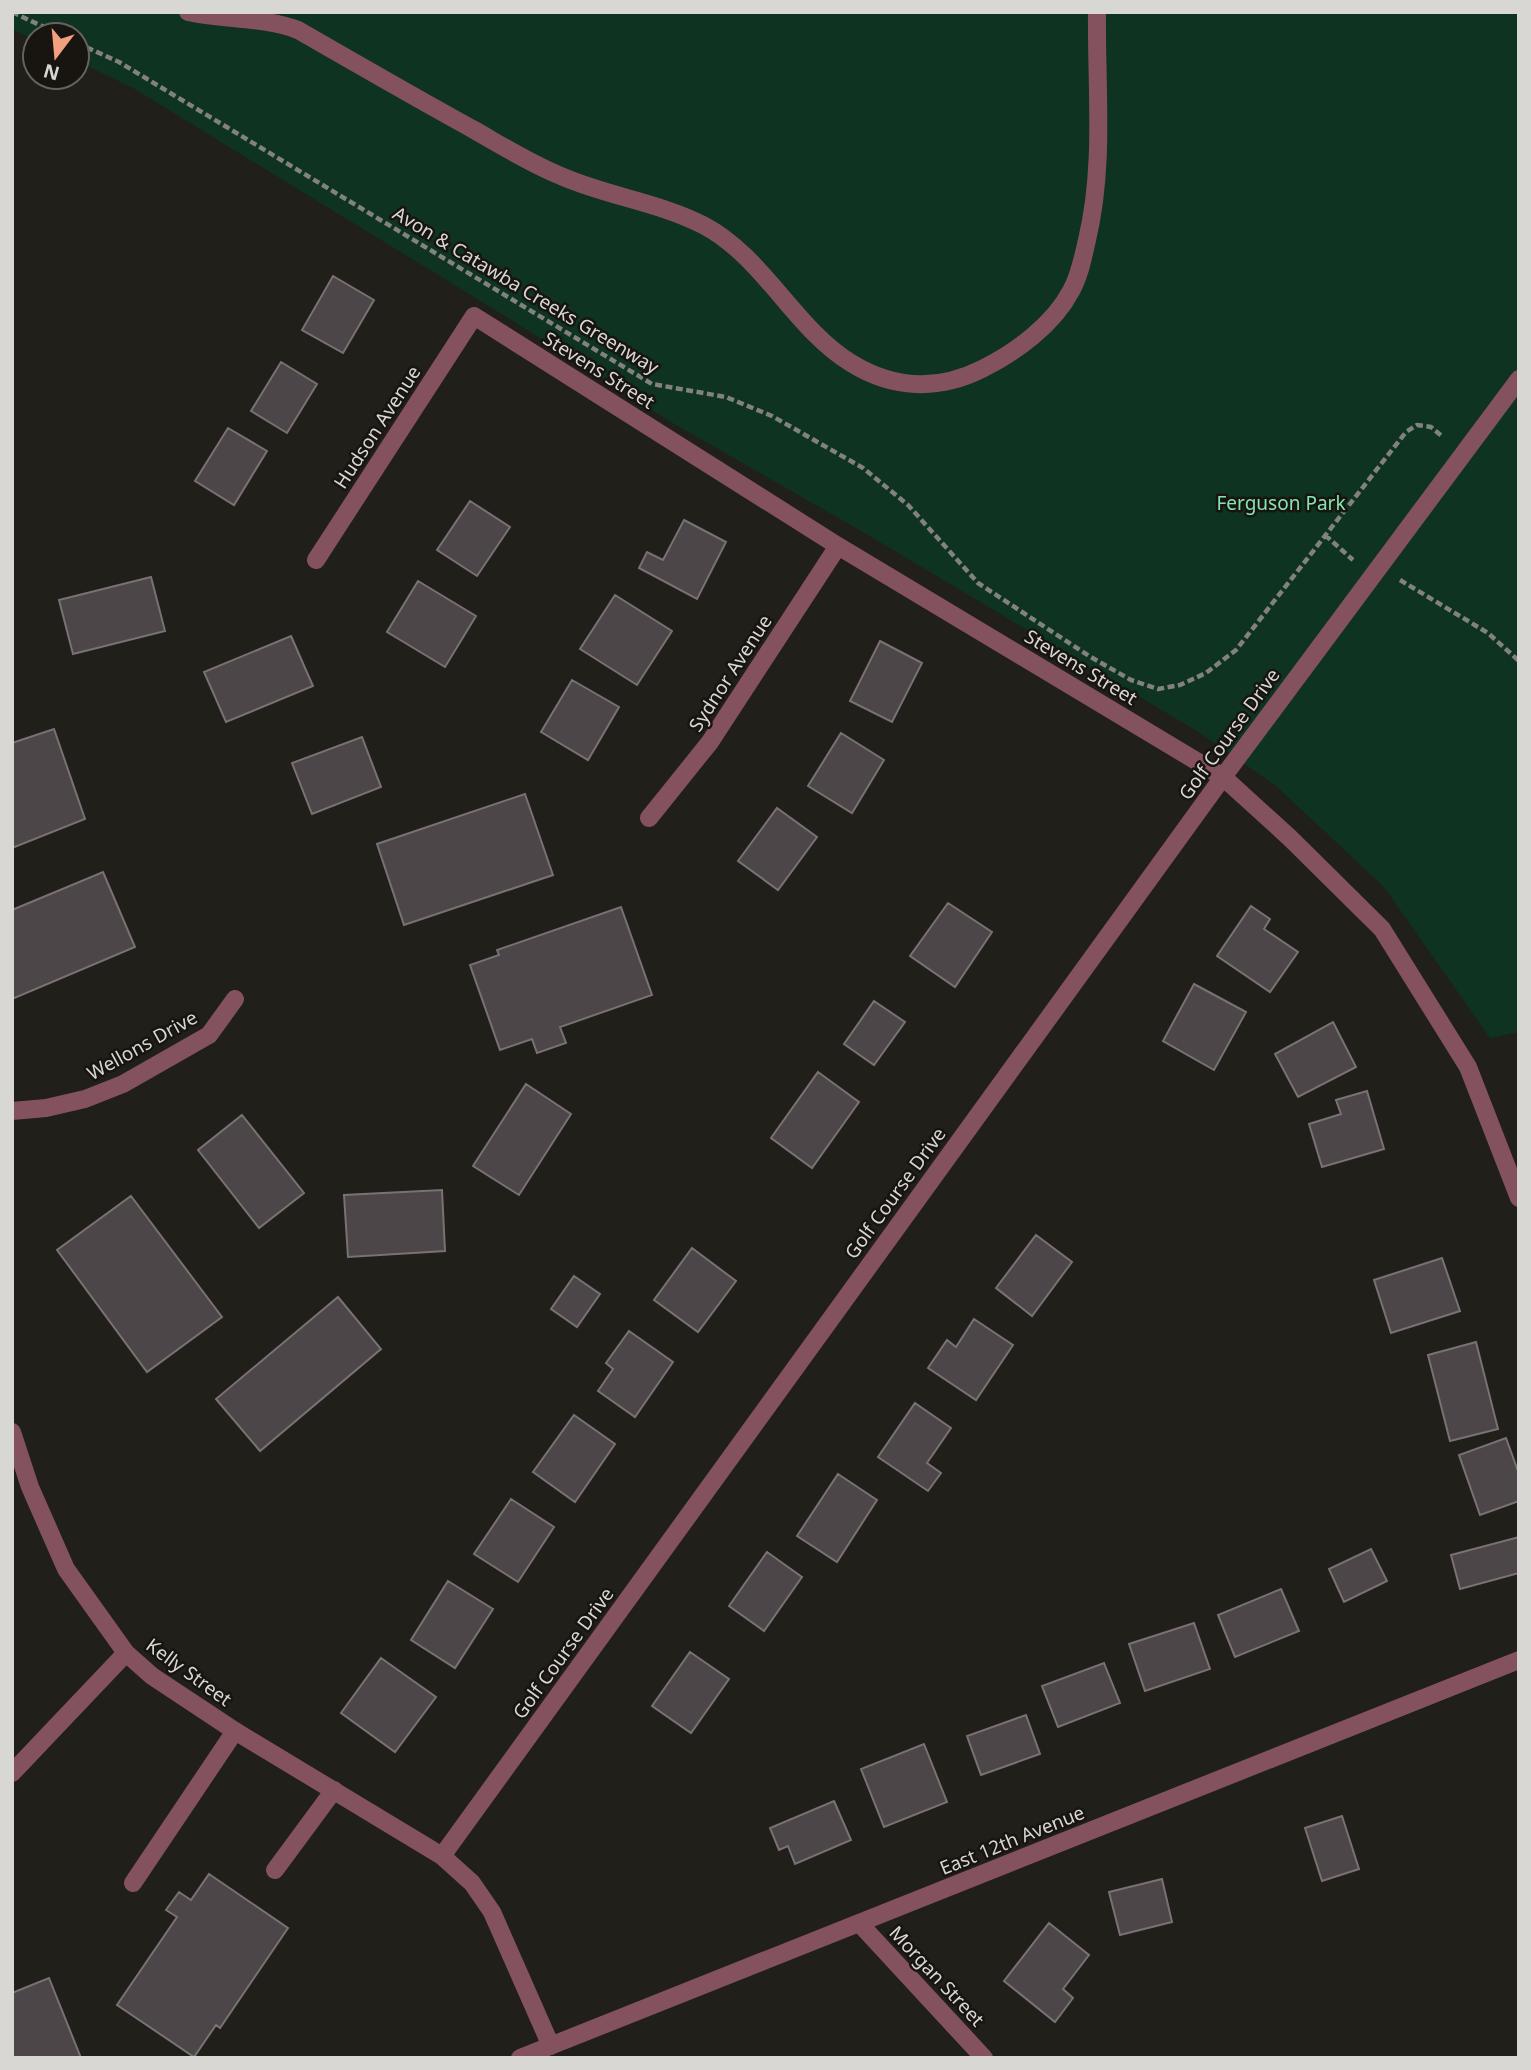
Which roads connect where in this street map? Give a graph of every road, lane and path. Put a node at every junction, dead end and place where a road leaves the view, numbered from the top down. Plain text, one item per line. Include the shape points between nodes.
1 (12, 12) edge
2 (188, 12) edge
3 (1097, 12) edge
4 (31, 21) edge
5 (91, 49) edge
6 (474, 316) joint
7 (1519, 379) edge
8 (1464, 454) junction
9 (1325, 535) junction
10 (838, 546) junction
11 (316, 560) dead end
12 (1377, 570) junction
13 (1519, 662) edge
14 (1223, 777) junction
15 (649, 818) dead end
16 (235, 999) dead end
17 (12, 1111) edge
18 (1519, 1198) edge
19 (12, 1432) edge
20 (126, 1653) junction
21 (1519, 1660) edge
22 (235, 1731) junction
23 (12, 1773) edge
24 (334, 1790) junction
25 (442, 1856) junction
26 (275, 1870) dead end
27 (133, 1883) dead end
28 (860, 1924) junction
29 (551, 2046) junction
30 (520, 2058) edge
31 (984, 2058) edge

1 - 4 path
2 - 3 street via 280,23 298,30 559,176 703,225 733,246 819,338 849,362 874,376 935,385 961,380 1025,342 1055,315 1072,290 1090,229 1097,181
5 - 9 path, Avon & Catawba Creeks Greenway via 652,384 726,397 772,416 863,468 908,505 978,583 1130,680 1158,689 1206,673 1236,650
6 - 10 street, Stevens Street
6 - 11 street, Hudson Avenue
7 - 8 street, Golf Course Drive
8 - 9 path, Avon & Catawba Creeks Greenway via 1431,427 1417,425 1406,432
8 - 12 street, Golf Course Drive
9 - 12 path via 1354,562
10 - 14 street, Stevens Street
10 - 15 street, Sydnor Avenue via 710,742
12 - 13 path via 1488,633
12 - 14 street, Golf Course Drive
14 - 18 street, Stevens Street via 1382,929 1468,1067
14 - 25 street, Golf Course Drive
16 - 17 street, Wellons Drive via 209,1035 123,1084 85,1099
19 - 20 street, Kelly Street via 66,1569
20 - 22 street, Kelly Street via 152,1676
20 - 23 street
21 - 28 street, East 12th Avenue
22 - 24 street, Kelly Street
22 - 27 street
24 - 25 street, Kelly Street
24 - 26 street
25 - 29 street via 471,1883 492,1912
28 - 29 street, East 12th Avenue
28 - 31 street, Morgan Street
29 - 30 street, East 12th Avenue

